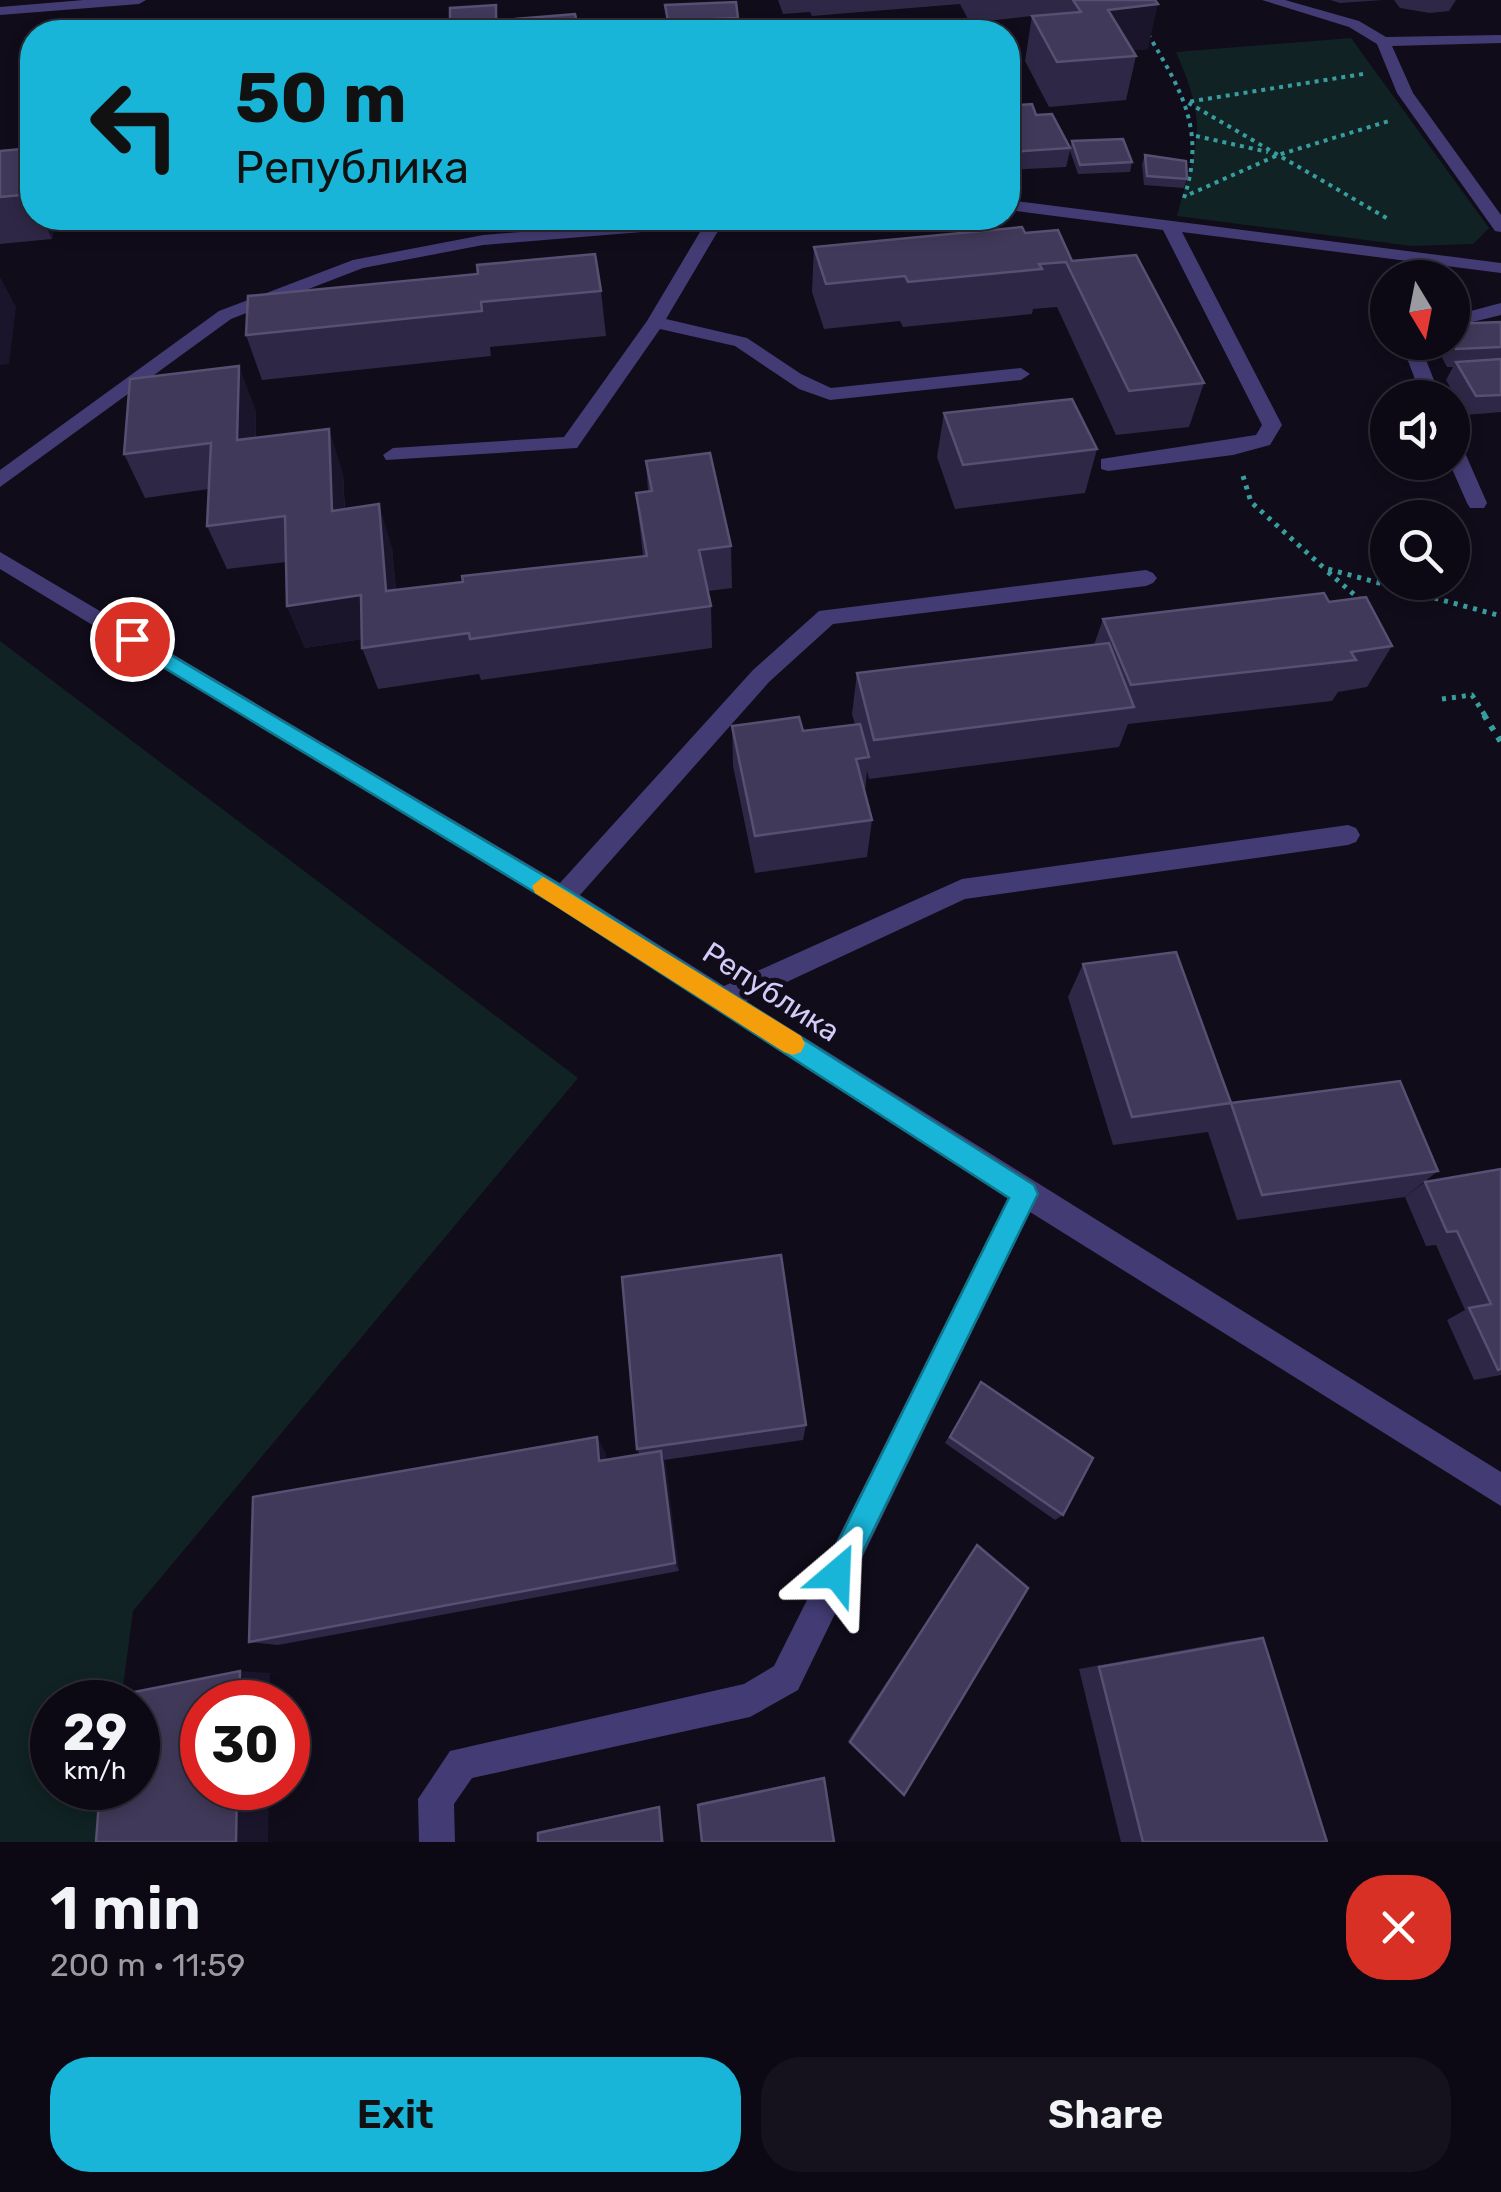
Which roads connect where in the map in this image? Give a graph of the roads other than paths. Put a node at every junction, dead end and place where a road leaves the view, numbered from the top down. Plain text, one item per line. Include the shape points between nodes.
1 (140, 0) edge
2 (1270, 0) edge
3 (0, 10) edge
4 (1501, 39) edge
5 (1383, 42) junction
6 (1020, 207) edge
7 (1166, 227) junction
8 (1501, 227) edge
9 (605, 230) edge
10 (710, 230) edge
11 (1501, 268) edge
12 (1501, 309) edge
13 (1470, 317) edge
14 (656, 323) junction
15 (1021, 374) dead end
16 (394, 455) dead end
17 (1108, 464) dead end
18 (0, 480) edge
19 (1467, 480) edge
20 (1477, 503) dead end
21 (0, 560) edge
22 (1146, 578) dead end
23 (1348, 836) dead end
24 (562, 898) junction
25 (723, 999) junction
26 (1025, 1194) junction
27 (1501, 1490) edge
28 (437, 1842) edge

1 - 3 street
2 - 5 street via 1354,24
4 - 5 street
5 - 8 street via 1405,93
6 - 7 street
7 - 11 street
7 - 17 street via 1272,425 1263,440 1233,448
9 - 18 street via 483,240 359,264 225,314
10 - 14 street
12 - 13 street
14 - 15 street via 742,343 805,388 830,394
14 - 16 street via 570,442
19 - 20 street
21 - 24 street, Република
22 - 24 street via 828,617 761,676
23 - 25 street via 962,890
24 - 25 street, Република
25 - 26 street, Република
26 - 27 street, Република
26 - 28 street via 786,1678 750,1700 462,1764 436,1799

